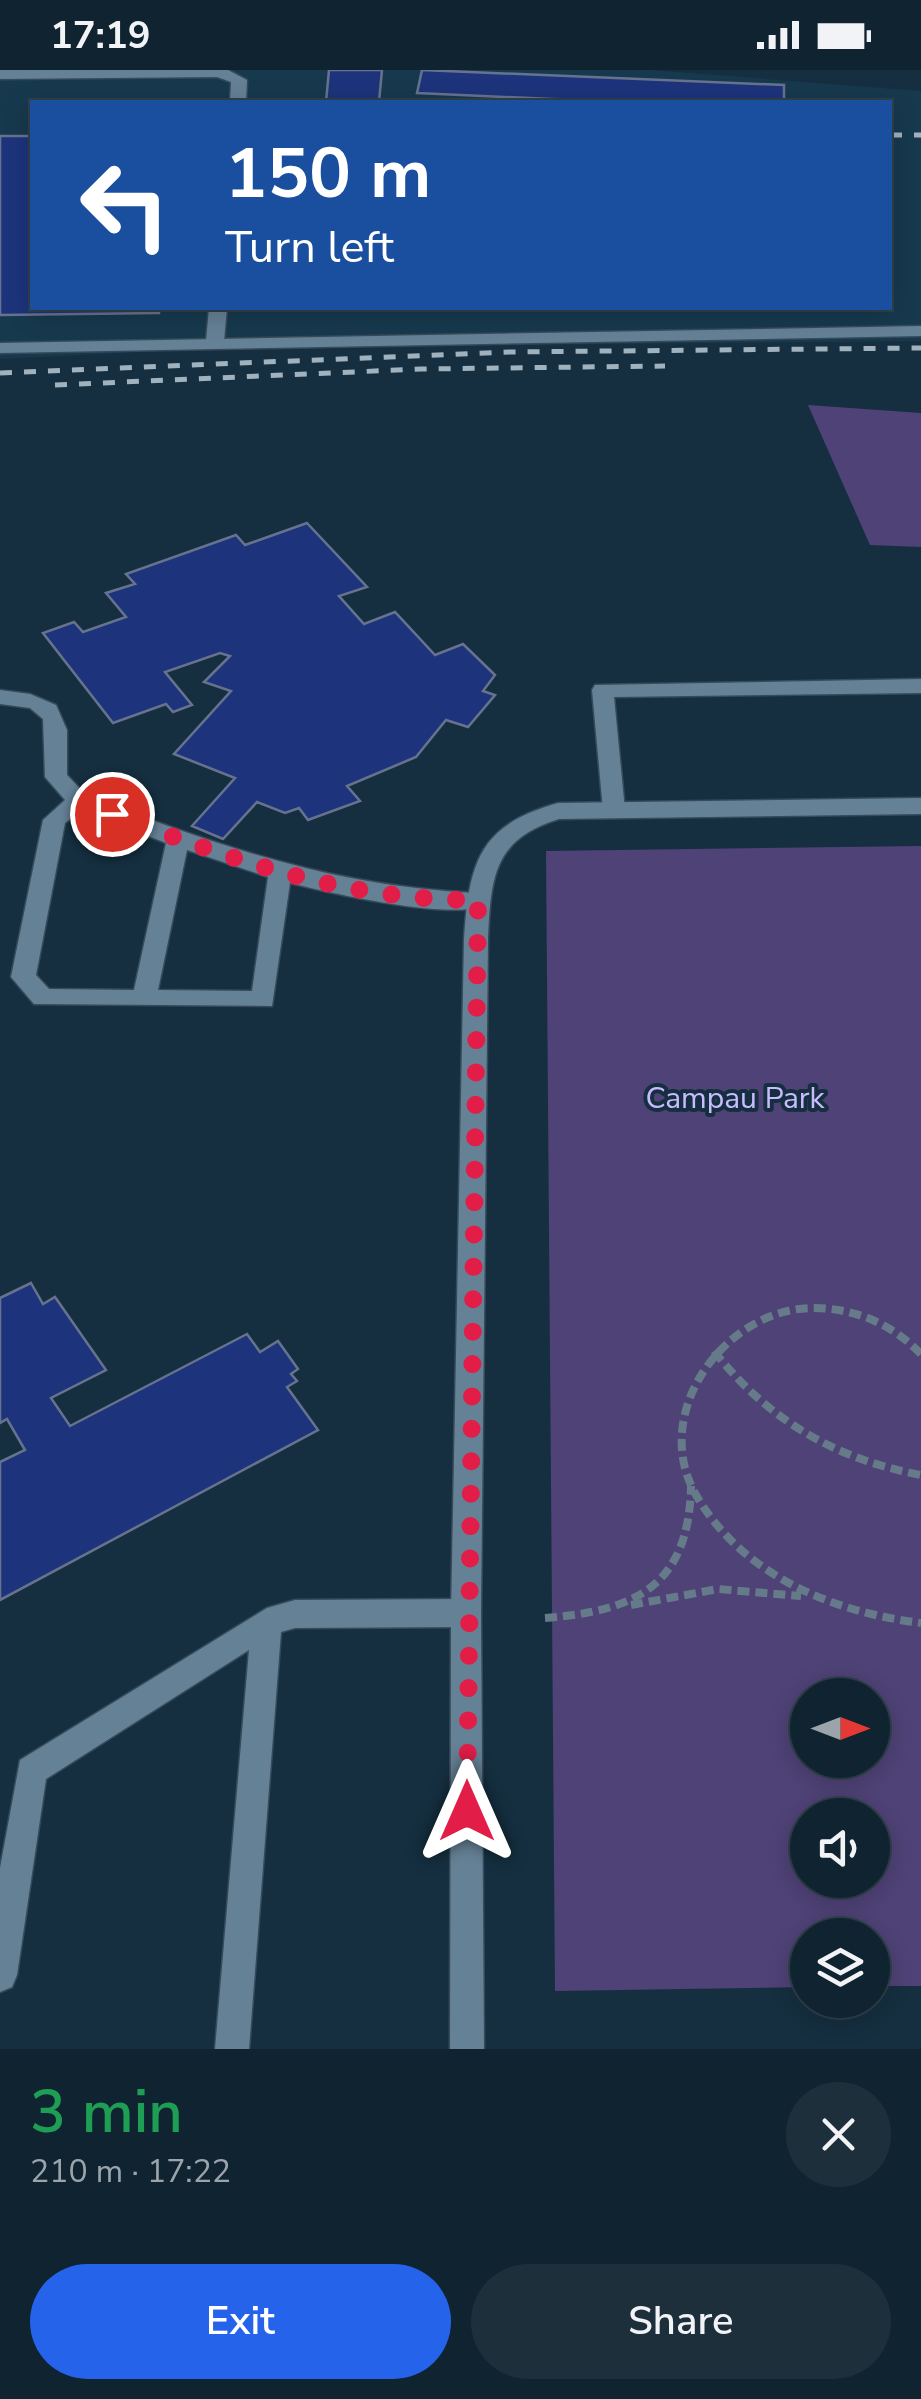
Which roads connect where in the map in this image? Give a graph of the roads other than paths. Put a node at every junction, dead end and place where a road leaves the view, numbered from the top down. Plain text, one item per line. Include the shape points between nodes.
1 (0, 74) edge
2 (238, 100) edge
3 (218, 310) edge
4 (921, 330) edge
5 (215, 341) junction
6 (0, 348) edge
7 (921, 686) edge
8 (0, 697) edge
9 (79, 801) junction
10 (921, 806) edge
11 (614, 810) junction
12 (178, 838) junction
13 (280, 874) junction
14 (478, 900) junction
15 (144, 1000) junction
16 (466, 1613) junction
17 (267, 1622) junction
18 (0, 1975) edge
19 (232, 2049) edge
20 (467, 2049) edge

1 - 2 street via 219,72 239,80
3 - 5 street
4 - 5 street
5 - 6 street
7 - 11 street via 603,690
8 - 9 street via 50,711 60,725 56,777
9 - 12 street
9 - 15 street via 54,820 23,977 43,998
10 - 11 street
11 - 14 street via 558,811 507,834 481,871
12 - 13 street
12 - 15 street
13 - 14 street via 336,890
13 - 15 street via 263,1000
14 - 16 street
16 - 17 street via 295,1614
16 - 20 street
17 - 18 street via 32,1771
17 - 19 street

